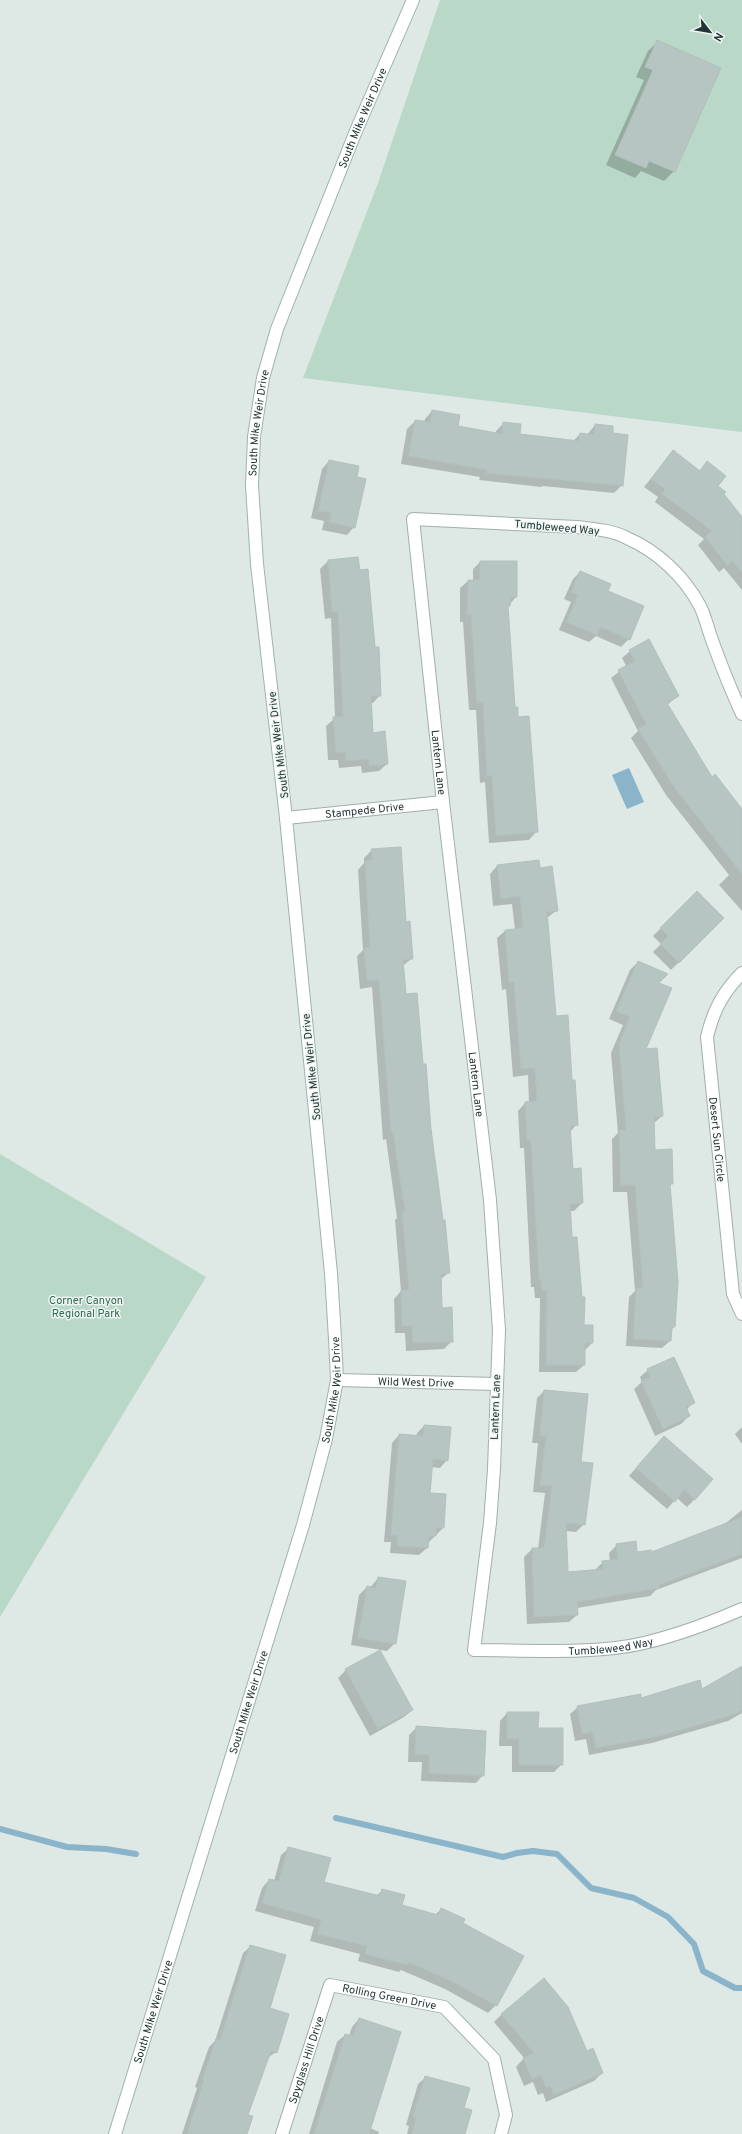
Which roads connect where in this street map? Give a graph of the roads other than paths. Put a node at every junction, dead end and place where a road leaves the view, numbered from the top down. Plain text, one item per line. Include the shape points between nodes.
1 (413, 0) edge
2 (413, 519) joint
3 (742, 714) edge
4 (443, 802) junction
5 (286, 818) junction
6 (742, 973) edge
7 (742, 1314) edge
8 (337, 1380) junction
9 (496, 1384) junction
10 (742, 1609) edge
11 (474, 1650) joint
12 (330, 1984) joint
13 (115, 2134) edge
14 (282, 2134) edge
15 (501, 2134) edge

1 - 5 street, South Mike Weir Drive via 299,269 277,329 259,400 252,485 257,564
2 - 3 street, Tumbleweed Way via 602,530 626,537 647,548 667,562 700,606
2 - 4 street, Lantern Lane
4 - 5 street, Stampede Drive
4 - 9 street, Lantern Lane via 490,1200 499,1330
5 - 8 street, South Mike Weir Drive via 331,1273
6 - 7 street, Desert Sun Circle via 720,999 707,1037 733,1294
8 - 9 street, Wild West Drive
8 - 13 street, South Mike Weir Drive via 326,1439 303,1525
9 - 11 street, Lantern Lane via 490,1523
10 - 11 street, Tumbleweed Way via 701,1627 643,1644 562,1650
12 - 14 street, Spyglass Hill Drive
12 - 15 street, Rolling Green Drive via 444,2007 494,2059 506,2115

